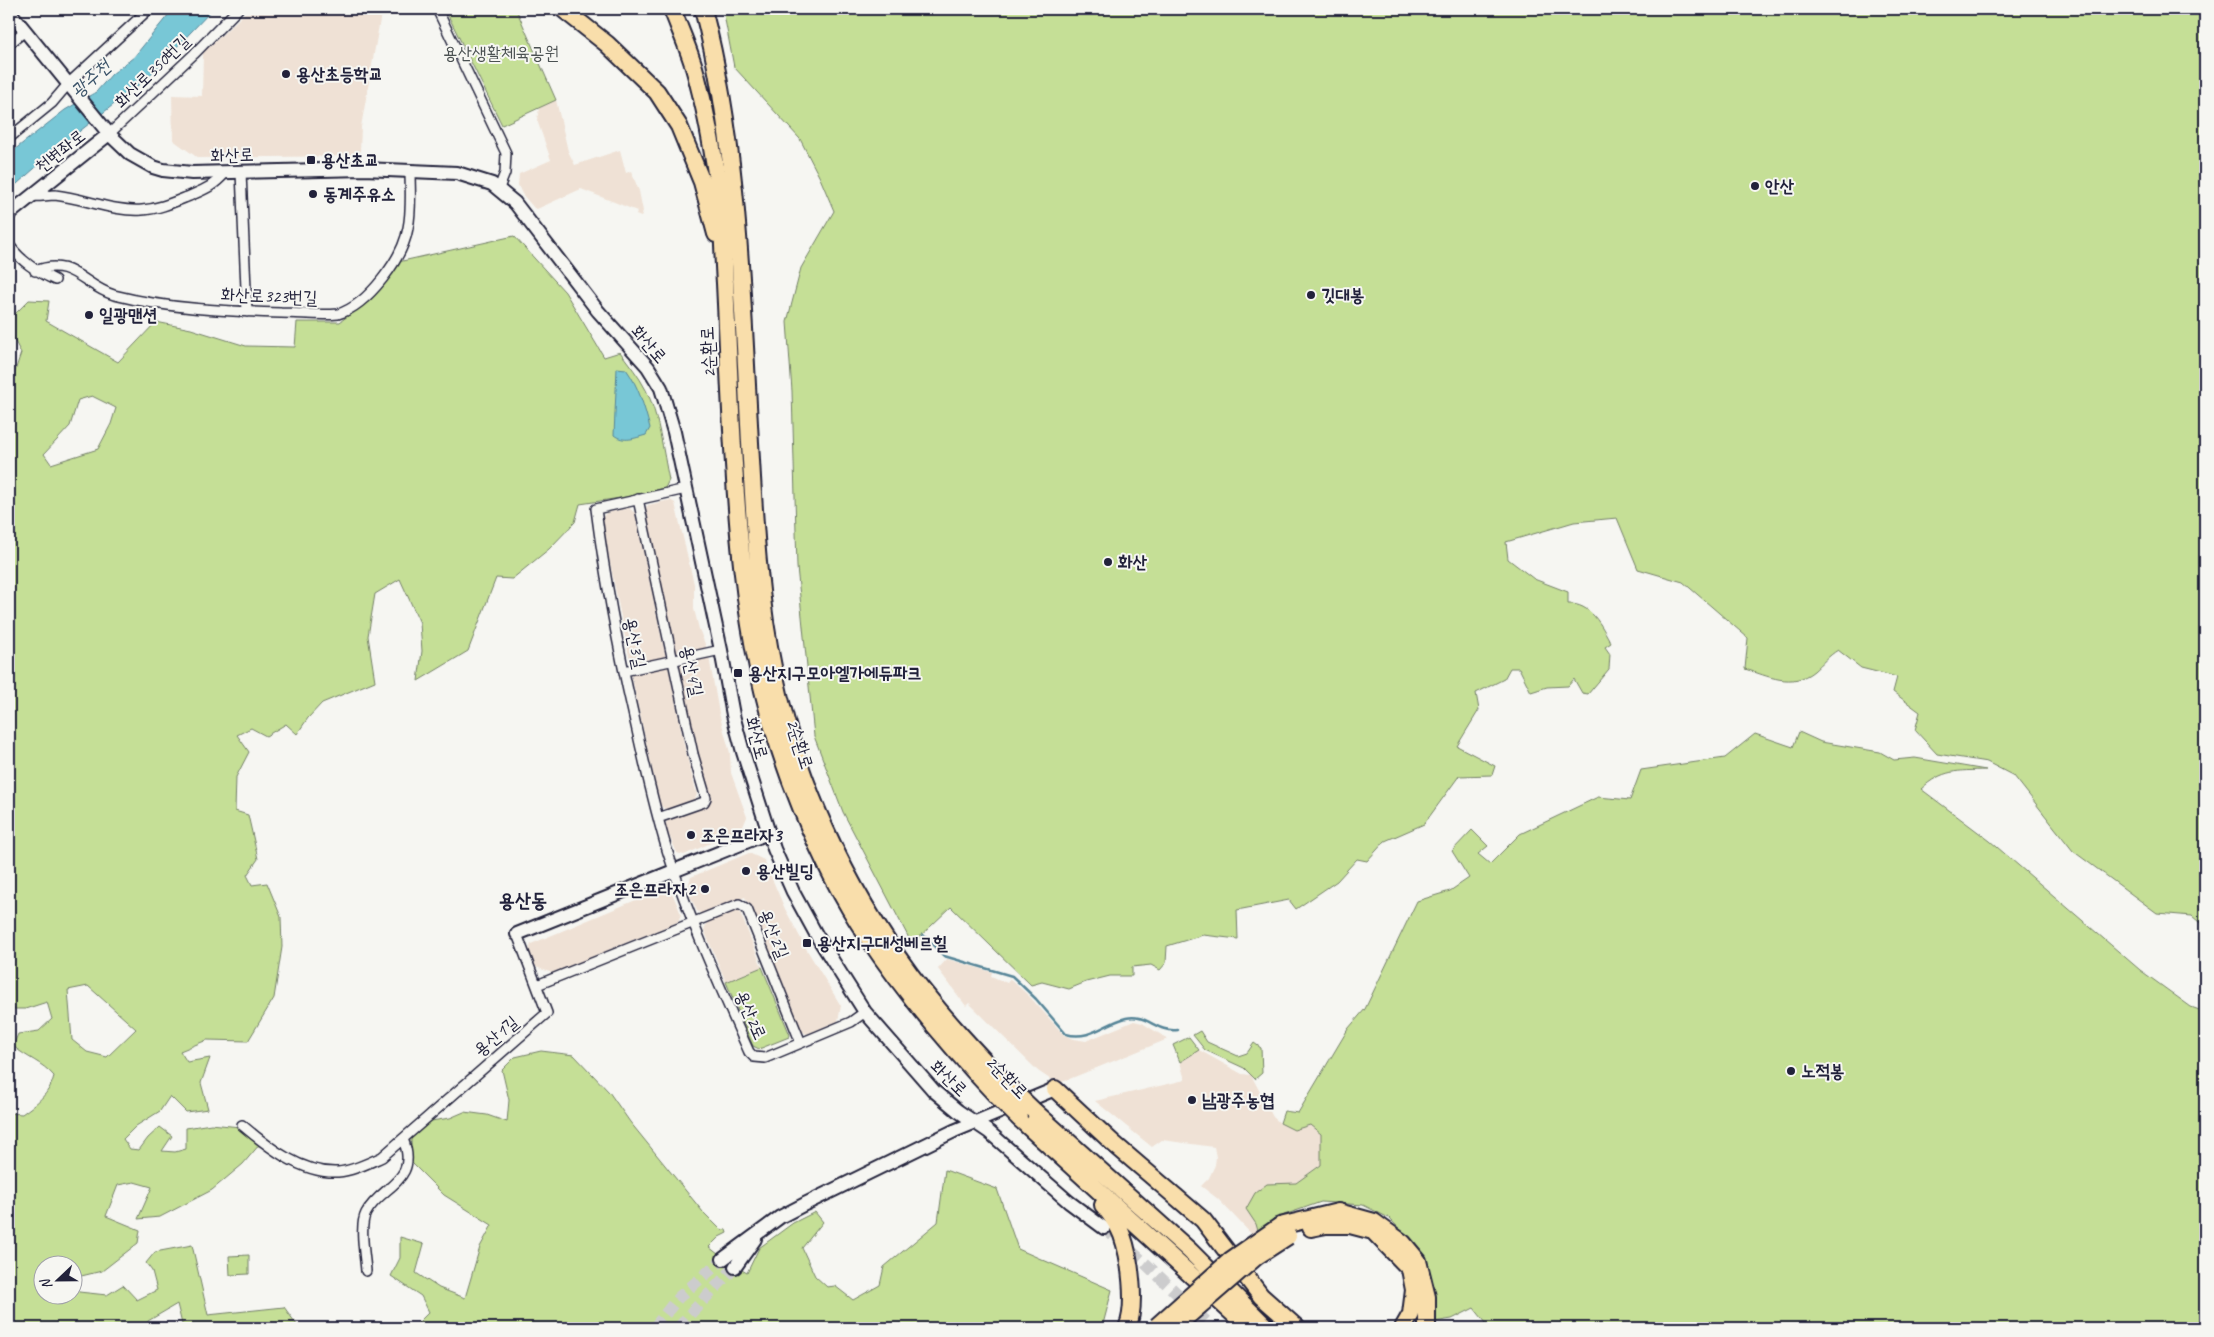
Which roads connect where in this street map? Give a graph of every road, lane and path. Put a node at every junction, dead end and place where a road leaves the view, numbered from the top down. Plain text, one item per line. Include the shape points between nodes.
1 (148, 9) edge
2 (238, 9) edge
3 (437, 9) edge
4 (563, 9) edge
5 (672, 9) edge
6 (703, 9) edge
7 (9, 10) edge
8 (26, 30) junction
9 (9, 44) edge
10 (69, 83) junction
11 (106, 130) junction
12 (9, 138) edge
13 (410, 170) junction
14 (241, 172) junction
15 (225, 173) junction
16 (499, 188) junction
17 (30, 196) junction
18 (9, 214) edge
19 (9, 246) edge
20 (723, 255) junction
21 (35, 271) junction
22 (55, 280) dead end
23 (247, 312) junction
24 (686, 489) junction
25 (638, 499) junction
26 (721, 650) junction
27 (673, 660) junction
28 (624, 671) junction
29 (658, 818) junction
30 (768, 833) junction
31 (674, 871) junction
32 (694, 922) junction
33 (517, 934) joint
34 (537, 984) junction
35 (865, 1012) junction
36 (801, 1043) junction
37 (1000, 1089) junction
38 (1055, 1089) joint
39 (974, 1122) junction
40 (242, 1125) dead end
41 (1042, 1138) junction
42 (403, 1139) junction
43 (1104, 1228) tunnel mouth
44 (1284, 1231) junction
45 (759, 1233) junction
46 (723, 1258) tunnel mouth
47 (735, 1267) tunnel mouth
48 (366, 1271) dead end
49 (1252, 1322) edge
50 (1155, 1327) edge
51 (1127, 1328) edge
52 (1174, 1328) edge
53 (1268, 1328) edge
54 (1279, 1328) edge
55 (1296, 1328) edge
56 (1403, 1328) edge
57 (1427, 1328) edge

1 - 10 street
2 - 11 street, 화산로350번길 via 194,54
3 - 16 street via 506,153 505,173
4 - 20 highway via 607,44 657,92 678,126 702,182
5 - 20 highway, 2순환로 via 692,63 712,147
6 - 37 highway, 2순환로 via 722,94 733,167 756,541 764,614 774,674 791,738 814,804 874,920 910,974
7 - 8 main road, 화산로
8 - 9 street
8 - 10 main road, 화산로
10 - 11 main road, 화산로
10 - 12 street via 52,103
11 - 15 main road, 화산로 via 130,154 153,167 174,172
11 - 17 main road, 천변좌로
13 - 14 main road, 화산로
13 - 16 main road, 화산로 via 457,173
13 - 23 street, 화산로323번길 via 407,236 383,277 362,300 347,311 331,314
14 - 15 main road, 화산로
14 - 23 street
15 - 17 street via 206,190 150,209 111,207 54,195
16 - 24 main road, 화산로 via 528,218 598,311 656,377 668,406
17 - 18 main road, 천변좌로
19 - 21 street
20 - 37 highway, 2순환로 via 740,540 758,672 773,729 812,830 836,883 865,934 930,1022
21 - 22 street
21 - 23 street, 화산로323번길 via 51,266 72,270 94,287 128,298 170,306
24 - 25 street, 용산3길
24 - 26 main road, 화산로
25 - 27 street, 용산4길
25 - 28 street, 용산3길 via 596,509 608,595
26 - 27 street
26 - 30 main road, 화산로 via 733,715
27 - 28 street
27 - 29 street, 용산4길 via 706,798 704,802
28 - 29 street, 용산3길
29 - 31 street, 용산3길
30 - 31 main road
30 - 35 main road, 화산로 via 793,892
31 - 32 street, 용산2로
31 - 33 main road
32 - 34 street, 용산2길
32 - 36 street, 용산2로 via 751,1055 764,1058
32 - 36 street, 용산2길 via 736,904 744,905
33 - 34 street, 용산1길
34 - 42 street, 용산1길 via 548,1013
35 - 36 street, 용산2로 via 851,1022
35 - 39 main road, 화산로 via 934,1091
37 - 41 highway, 2순환로, bridge via 1018,1118
37 - 49 highway, 2순환로, bridge via 1034,1111 1190,1251
38 - 39 main road
38 - 55 highway via 1203,1220 1261,1296
39 - 43 main road, 화산로
39 - 45 main road via 805,1204
40 - 42 street, 용산1길 via 264,1144 297,1163 326,1172 340,1172 364,1165
41 - 49 highway, 2순환로
41 - 51 highway via 1094,1194 1122,1234 1131,1291
42 - 48 street via 408,1152 404,1170 364,1218
44 - 50 highway, bridge via 1231,1260
44 - 52 highway, bridge
44 - 56 highway via 1326,1225 1350,1225 1373,1231 1410,1269 1414,1290 1410,1314
44 - 57 highway via 1338,1212 1374,1222 1404,1243 1418,1261 1427,1297
45 - 46 main road
45 - 47 main road
49 - 53 highway, 2순환로
49 - 54 highway

